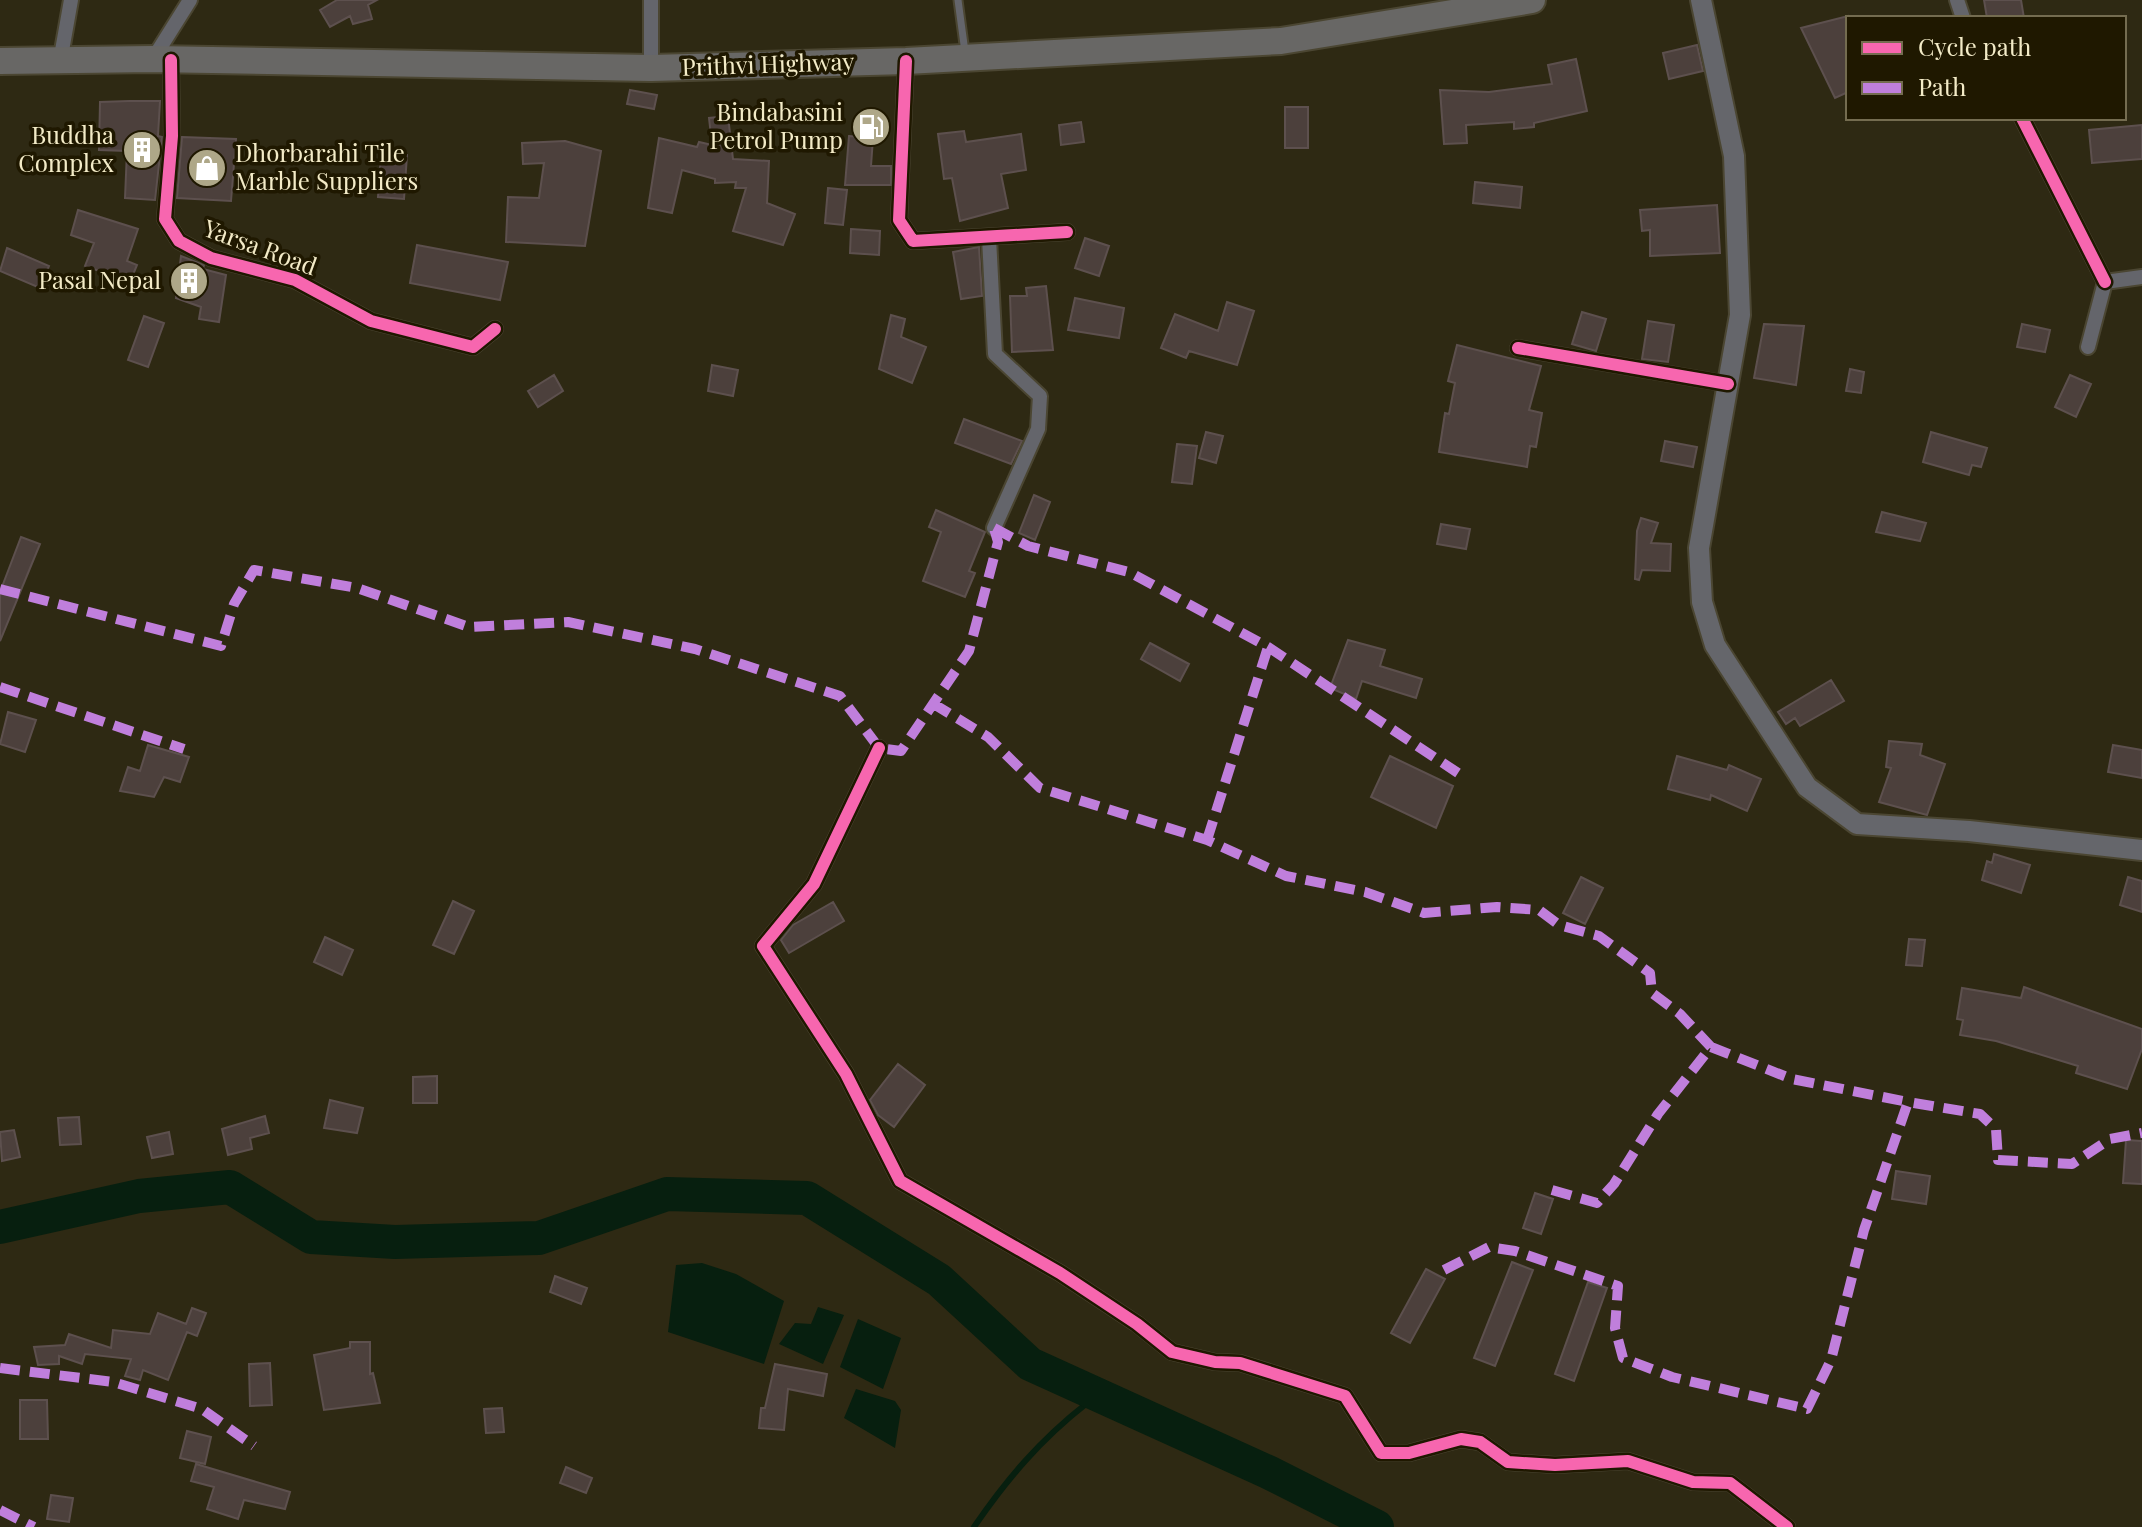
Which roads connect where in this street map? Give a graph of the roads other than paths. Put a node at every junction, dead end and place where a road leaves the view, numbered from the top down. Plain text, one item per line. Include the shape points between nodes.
1 (71, 0) edge
2 (190, 0) edge
3 (651, 0) edge
4 (958, 0) edge
5 (1532, 0) edge
6 (1701, 0) edge
7 (966, 58) junction
8 (162, 60) junction
9 (0, 61) edge
10 (906, 61) junction
11 (60, 62) junction
12 (651, 68) junction
13 (2023, 120) edge
14 (1067, 232) dead end
15 (989, 238) junction
16 (2142, 277) edge
17 (2105, 282) junction
18 (495, 329) dead end
19 (2088, 347) dead end
20 (1518, 348) dead end
21 (1728, 384) junction
22 (994, 528) dead end
23 (879, 748) dead end
24 (2142, 850) edge
25 (1787, 1527) edge

1 - 11 street
2 - 8 street
3 - 12 street
4 - 7 lane
5 - 7 highway, Prithvi Highway via 1281,41
6 - 21 main road via 1734,156 1740,315
7 - 10 highway, Prithvi Highway
8 - 11 highway, Prithvi Highway
8 - 12 highway, Prithvi Highway
8 - 18 street, Yarsa Road via 172,136 165,219 179,241 211,258 295,280 371,321 473,347
9 - 11 highway, Prithvi Highway
10 - 12 highway, Prithvi Highway
10 - 15 street via 899,220 913,241
13 - 17 street
14 - 15 street
15 - 22 street via 995,354 1040,396 1038,429
16 - 17 street
17 - 19 street
20 - 21 street
21 - 24 main road via 1699,548 1702,602 1715,645 1807,787 1857,824
23 - 25 street via 814,884 763,946 846,1074 900,1181 1060,1273 1172,1352 1240,1363 1345,1396 1381,1453 1409,1453 1461,1439 1480,1442 1508,1462 1628,1461 1693,1482 1730,1483

